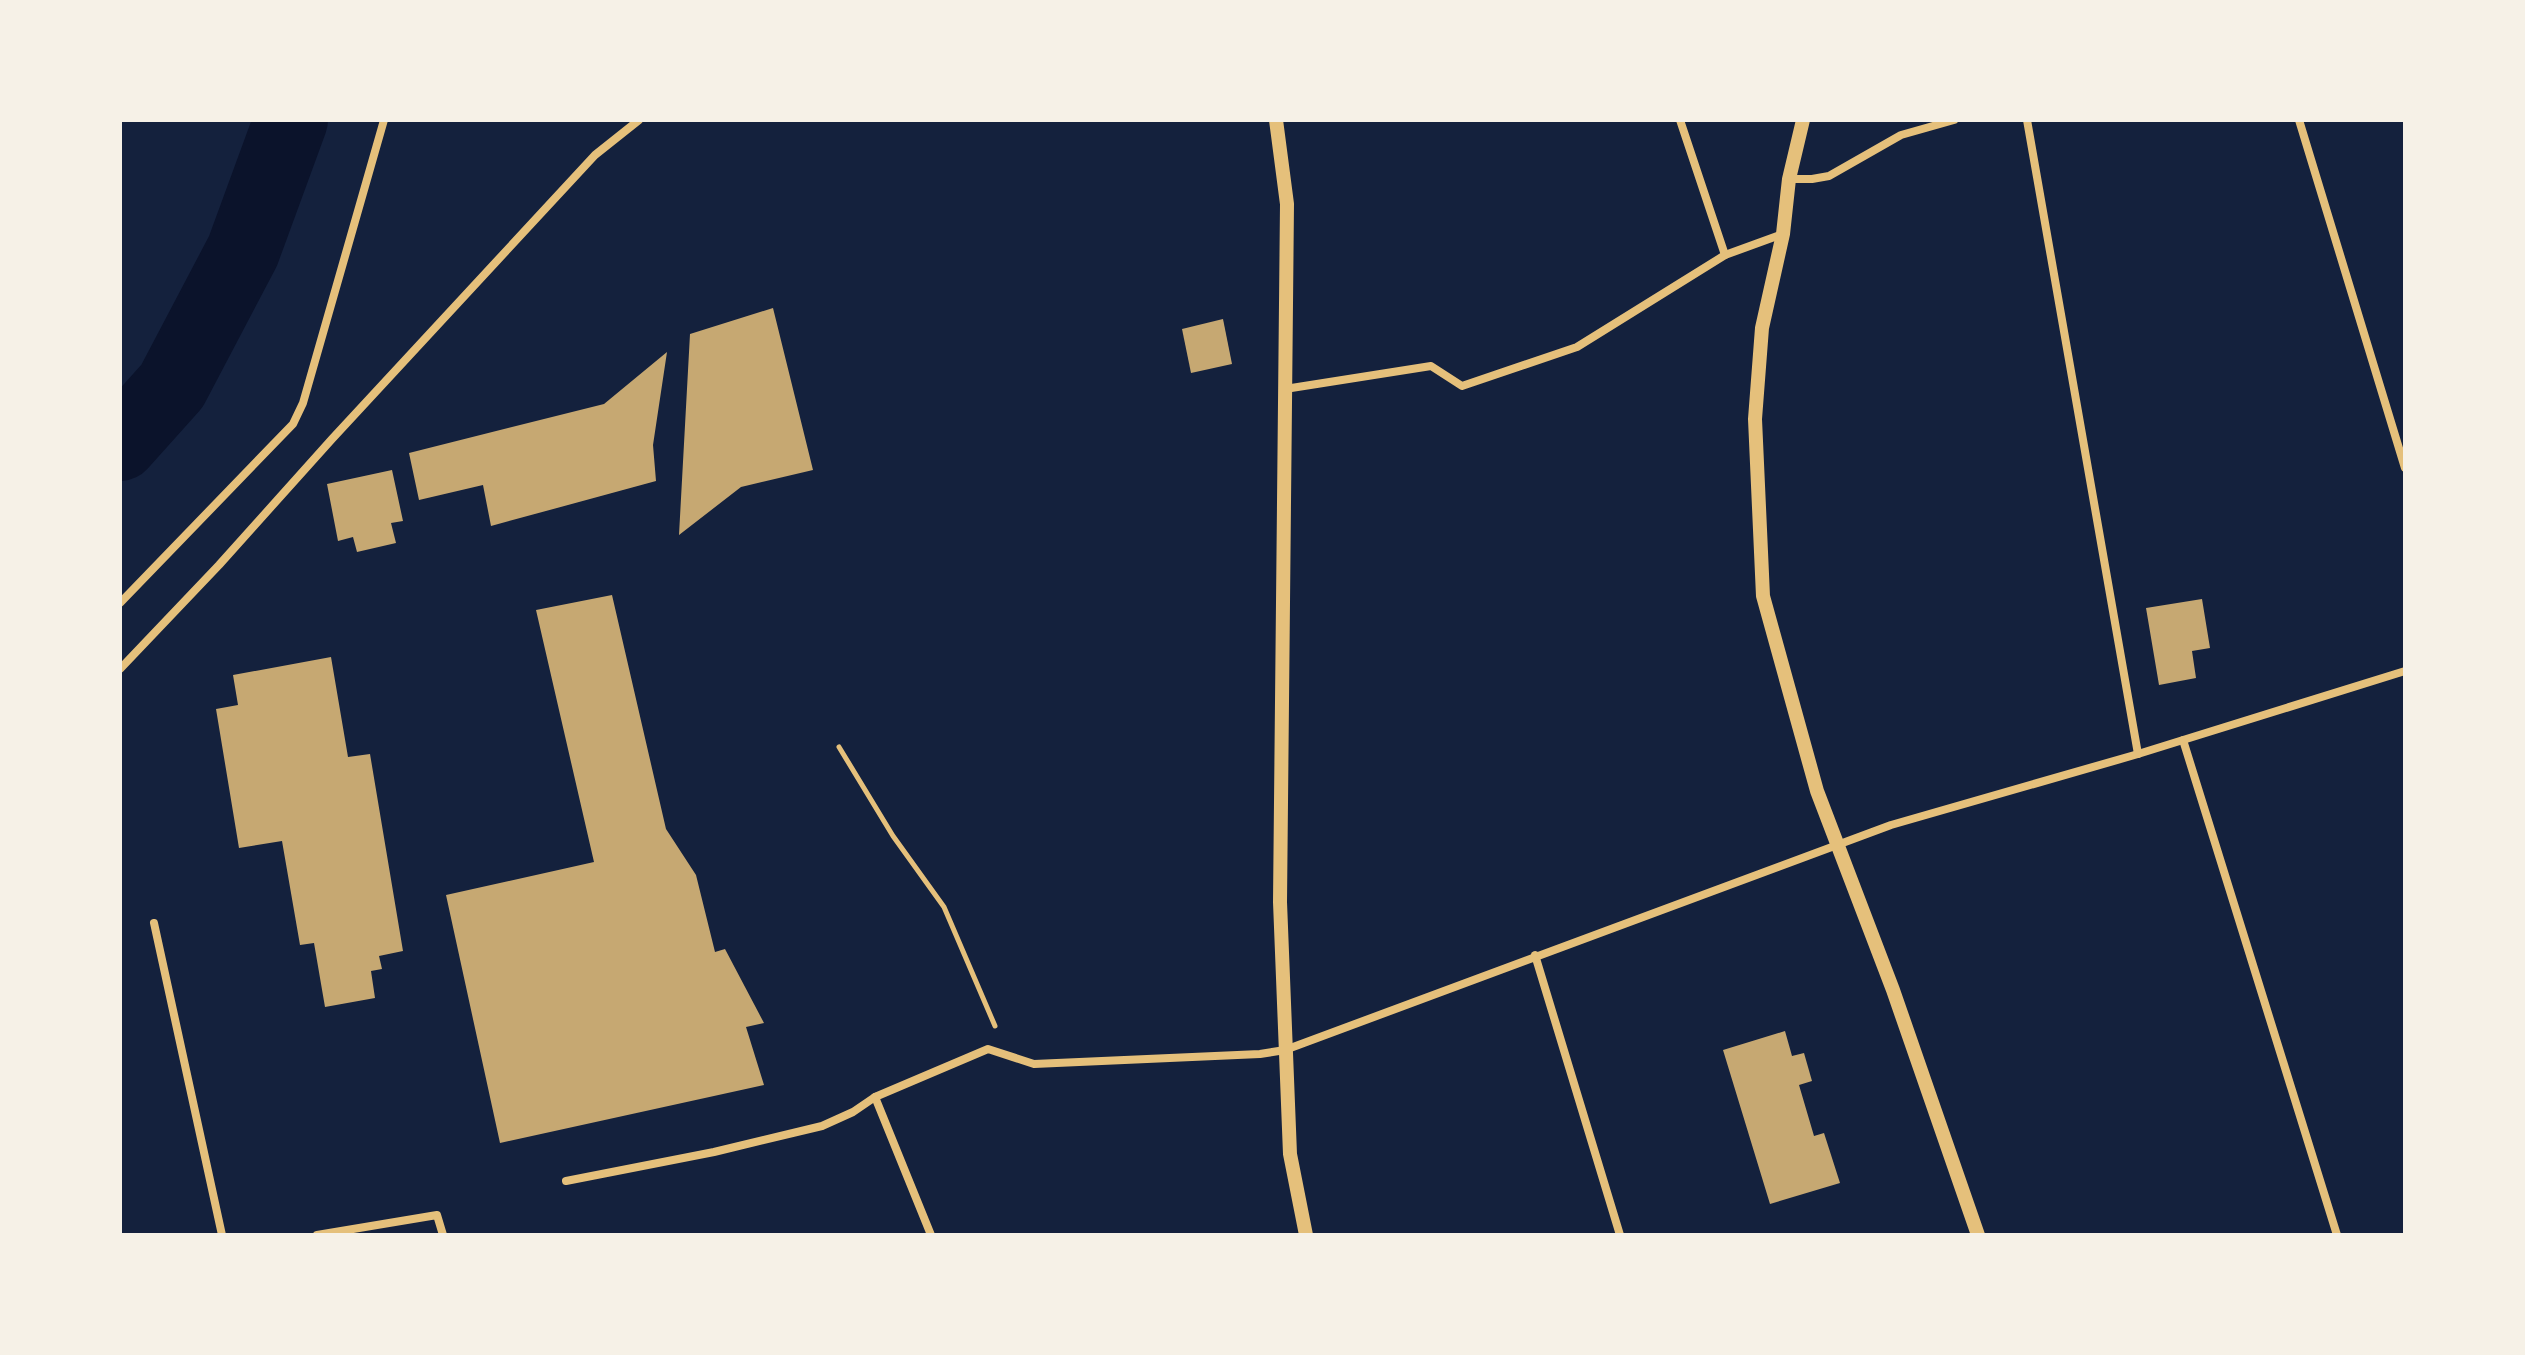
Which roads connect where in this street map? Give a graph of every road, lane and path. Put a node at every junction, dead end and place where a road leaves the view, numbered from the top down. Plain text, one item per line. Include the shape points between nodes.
1 (384, 120) edge
2 (639, 120) edge
3 (1276, 120) edge
4 (1680, 120) edge
5 (1803, 120) edge
6 (1954, 120) edge
7 (2027, 120) edge
8 (2299, 120) edge
9 (1789, 179) junction
10 (1783, 234) junction
11 (1725, 255) junction
12 (1285, 389) junction
13 (2405, 468) edge
14 (120, 603) edge
15 (120, 669) edge
16 (2405, 671) edge
17 (2183, 740) junction
18 (839, 747) dead end
19 (2138, 754) junction
20 (1837, 845) junction
21 (154, 923) dead end
22 (1535, 955) junction
23 (1285, 1050) junction
24 (999, 1051) junction
25 (875, 1097) junction
26 (566, 1181) dead end
27 (222, 1235) edge
28 (317, 1235) edge
29 (443, 1235) edge
30 (931, 1235) edge
31 (1306, 1235) edge
32 (1620, 1235) edge
33 (1978, 1235) edge
34 (2337, 1235) edge

1 - 14 street via 293,424
2 - 15 street via 595,155
3 - 12 street via 1287,204
4 - 11 street
5 - 9 street
6 - 9 street via 1901,135 1829,176
7 - 19 street
8 - 13 street
9 - 10 street
10 - 11 street
10 - 20 street via 1762,328 1755,419 1763,596
11 - 12 street via 1577,347 1462,386 1431,366
12 - 23 street via 1280,902
16 - 17 street
17 - 19 street
17 - 34 street
18 - 24 path via 952,922 995,1023
19 - 20 street
20 - 22 street
20 - 33 street
21 - 27 street
22 - 23 street
22 - 32 street
23 - 24 street via 1034,1064
23 - 31 street via 1290,1154
24 - 25 street via 988,1049
25 - 26 street via 822,1126
25 - 30 street
28 - 29 street via 437,1215

